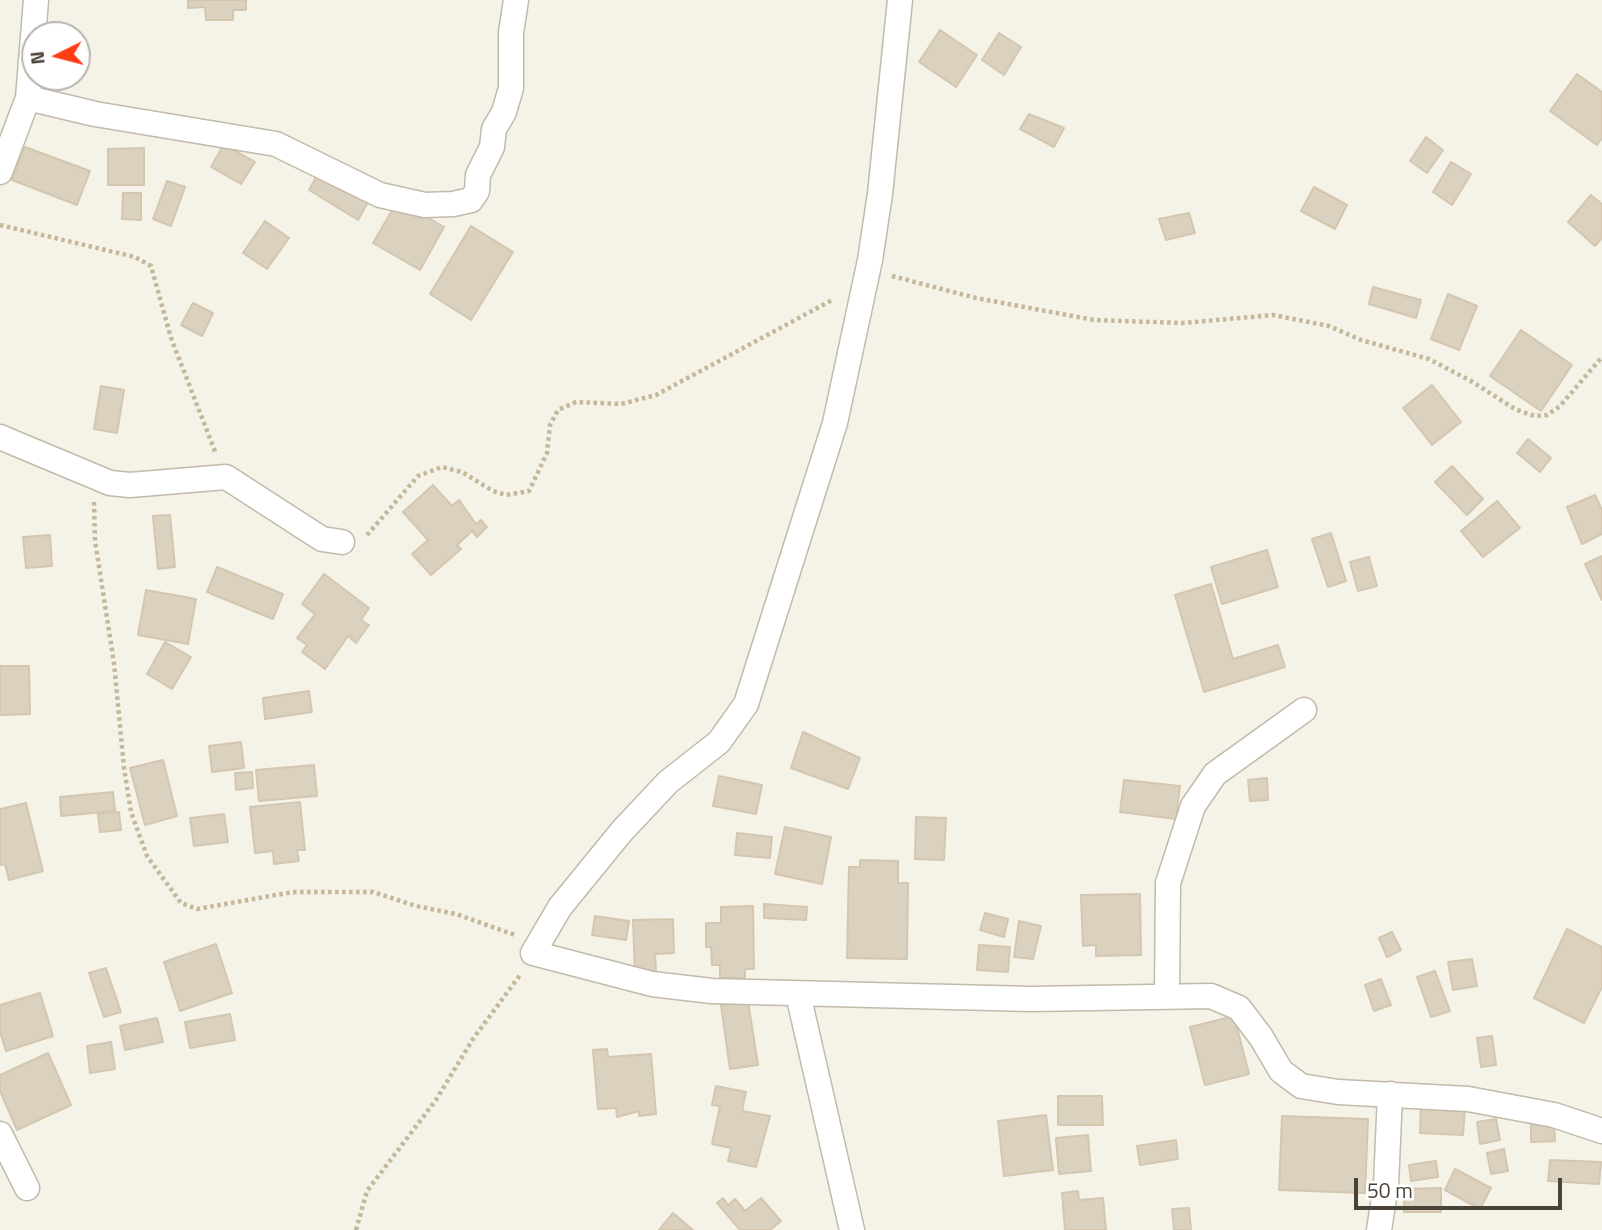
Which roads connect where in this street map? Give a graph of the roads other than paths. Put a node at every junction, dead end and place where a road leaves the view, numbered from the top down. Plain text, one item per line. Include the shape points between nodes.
1 (36, 0) edge
2 (516, 0) edge
3 (900, 0) edge
4 (28, 98) junction
5 (0, 172) edge
6 (0, 437) edge
7 (342, 542) road end
8 (1304, 710) dead end
9 (798, 994) junction
10 (1167, 995) junction
11 (1390, 1094) junction
12 (1602, 1131) edge
13 (0, 1134) edge
14 (27, 1188) dead end
15 (852, 1230) edge
16 (1380, 1230) edge

1 - 4 street
2 - 4 street via 511,88 504,112 478,175 477,191 471,200 453,204 425,205 380,195 276,144 95,114
3 - 9 street via 880,194 835,424 746,704 719,742 668,782 622,831 560,907 536,948 652,984
4 - 5 street
6 - 7 street via 93,477 130,485 226,477 322,539
8 - 10 street via 1215,774 1193,806 1168,883
9 - 10 street via 1031,999
9 - 15 street
10 - 11 street via 1211,996 1239,1008 1281,1071 1301,1086
11 - 12 street via 1468,1099 1554,1115
11 - 16 street
13 - 14 street

